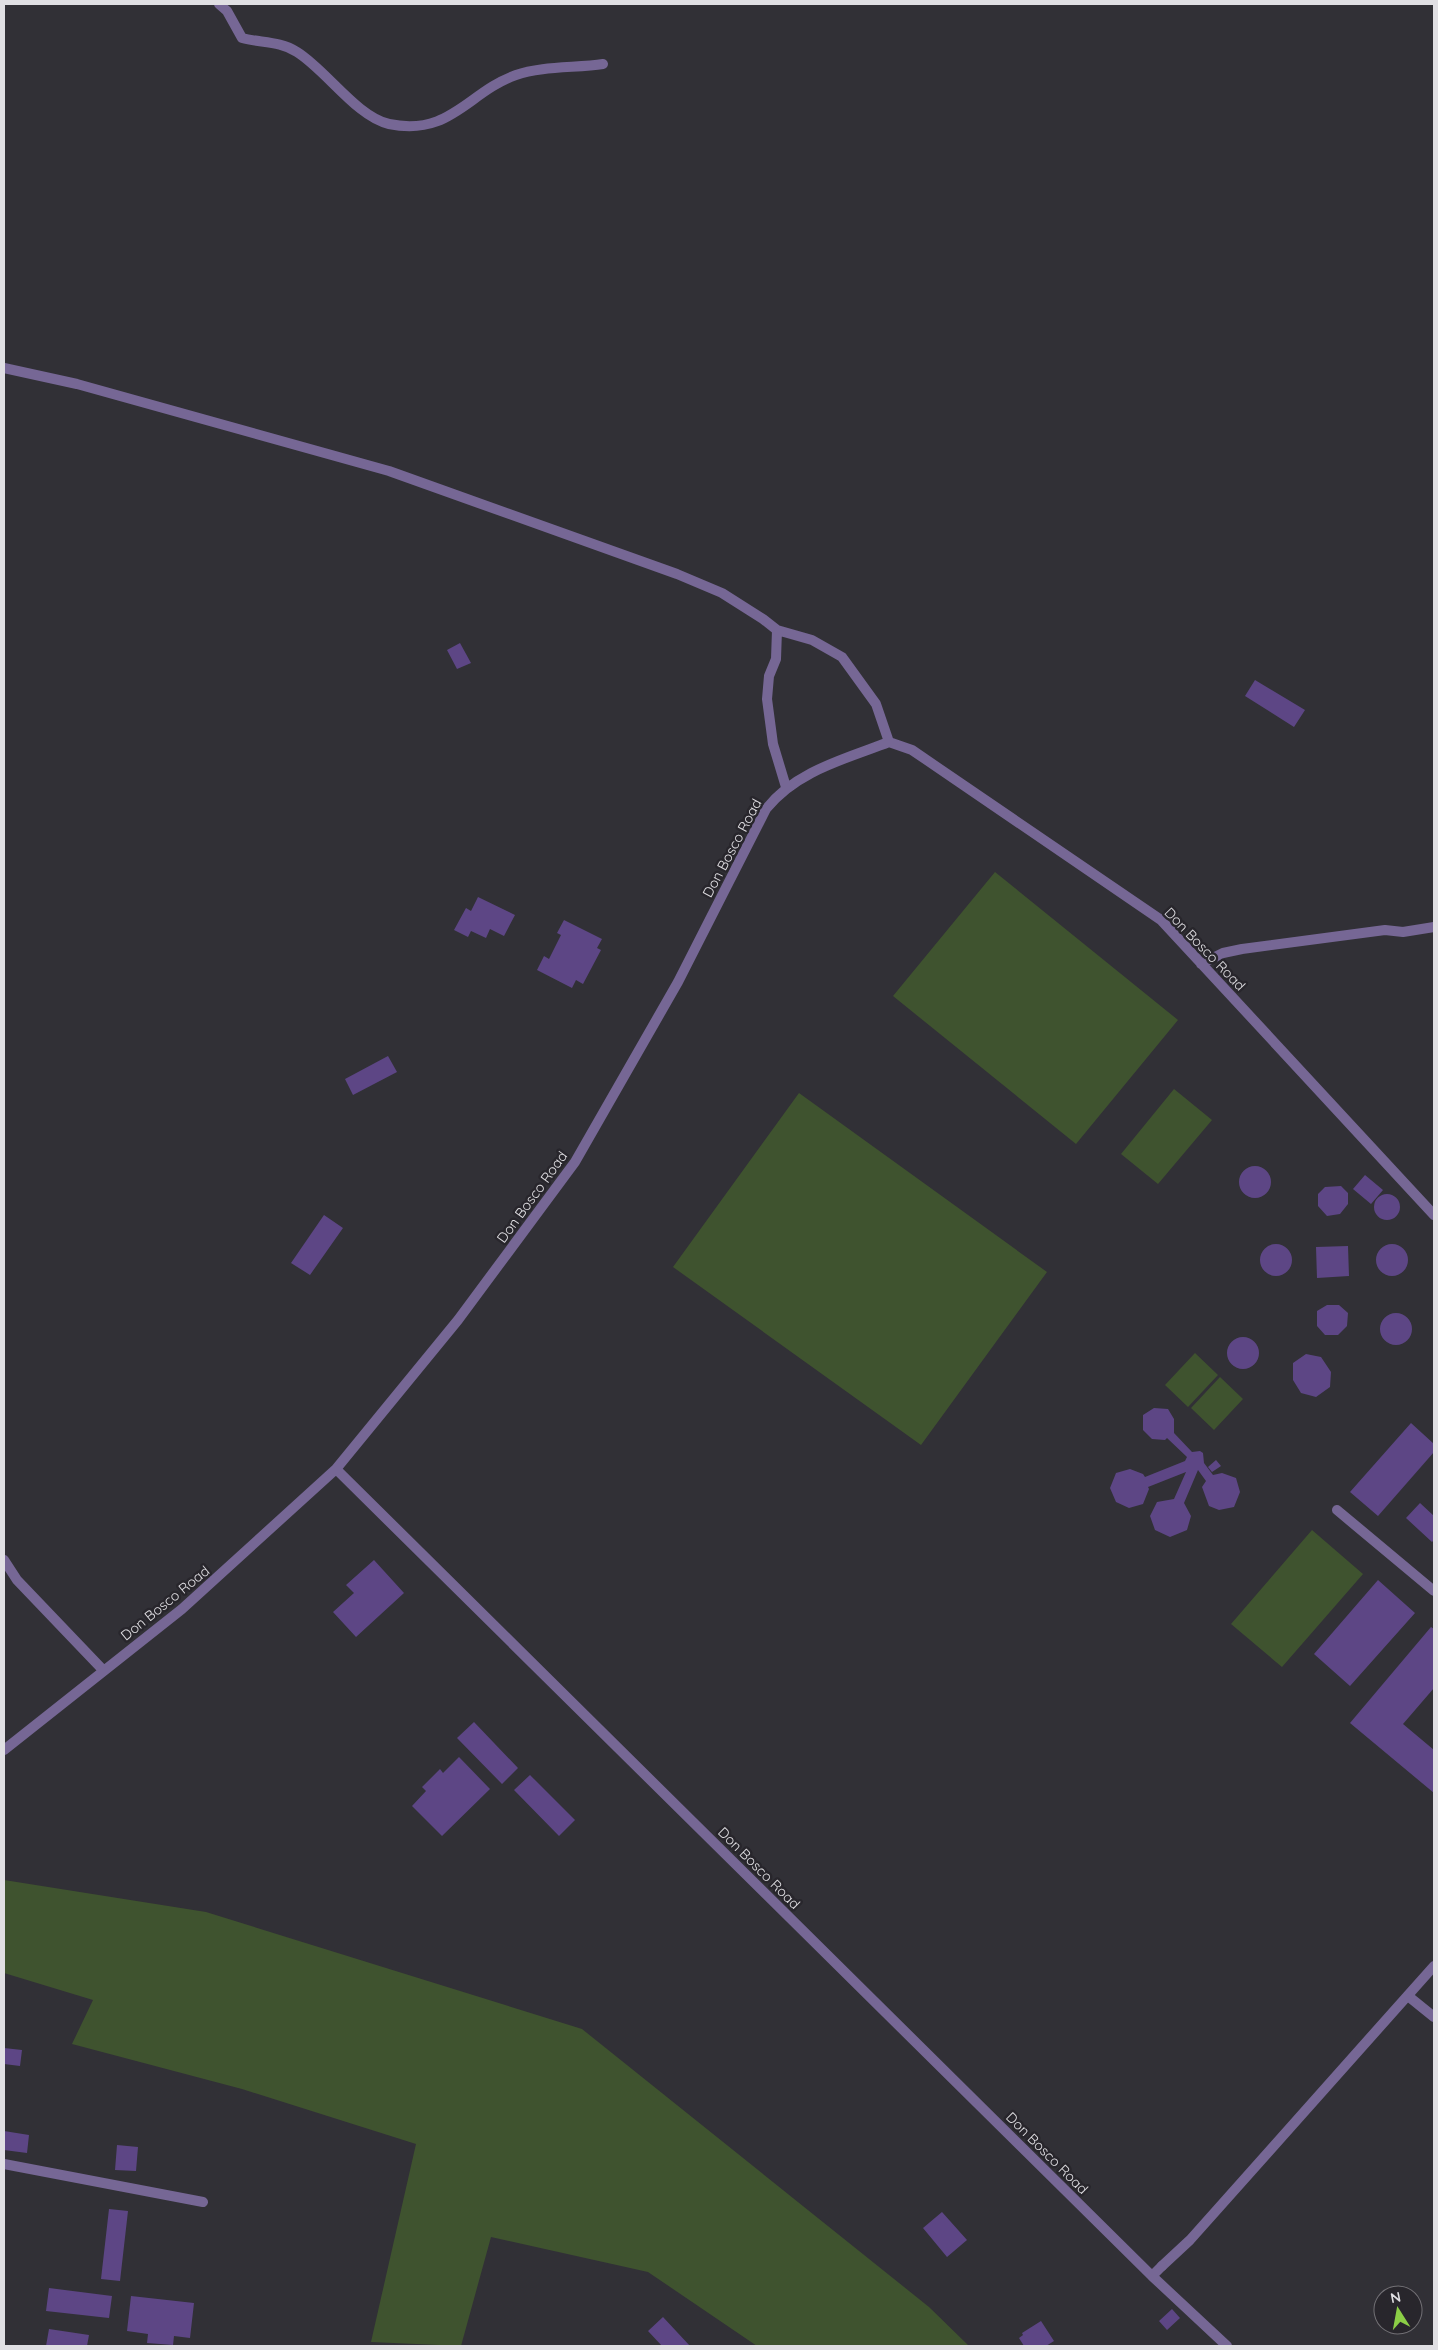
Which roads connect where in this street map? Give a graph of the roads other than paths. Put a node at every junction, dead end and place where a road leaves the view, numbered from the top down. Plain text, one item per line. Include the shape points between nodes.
1 (219, 4) edge
2 (603, 64) dead end
3 (4, 368) edge
4 (777, 630) junction
5 (889, 742) junction
6 (786, 788) junction
7 (1434, 926) edge
8 (1201, 964) junction
9 (1430, 1206) edge
10 (1434, 1215) edge
11 (336, 1469) junction
12 (1337, 1510) dead end
13 (4, 1560) edge
14 (1434, 1591) edge
15 (103, 1670) junction
16 (4, 1750) edge
17 (1434, 1966) edge
18 (1408, 1996) junction
19 (1434, 2017) edge
20 (4, 2164) edge
21 (203, 2202) dead end
22 (1152, 2276) junction
23 (1227, 2346) edge

1 - 2 street via 227,11 242,38 276,42 296,51 360,107 388,124 414,126 441,122 496,84 517,74
3 - 4 street via 77,384 423,482 677,574 722,593
4 - 5 street via 812,640 842,657 876,704
4 - 6 street via 776,659 769,676 767,699 772,744
5 - 6 street, Don Bosco Road via 807,774
5 - 8 street, Don Bosco Road via 912,750 1161,920
6 - 11 street, Don Bosco Road via 766,809 678,982 575,1162 458,1320
7 - 8 street via 1242,949 1223,953
8 - 9 street, Don Bosco Road
9 - 10 street, Don Bosco Road
11 - 15 street, Don Bosco Road via 182,1609
11 - 22 street, Don Bosco Road
12 - 14 street
13 - 15 street via 17,1580
15 - 16 street, Don Bosco Road
17 - 18 street
18 - 19 street
18 - 22 street via 1190,2240
20 - 21 street
22 - 23 street, Don Bosco Road

